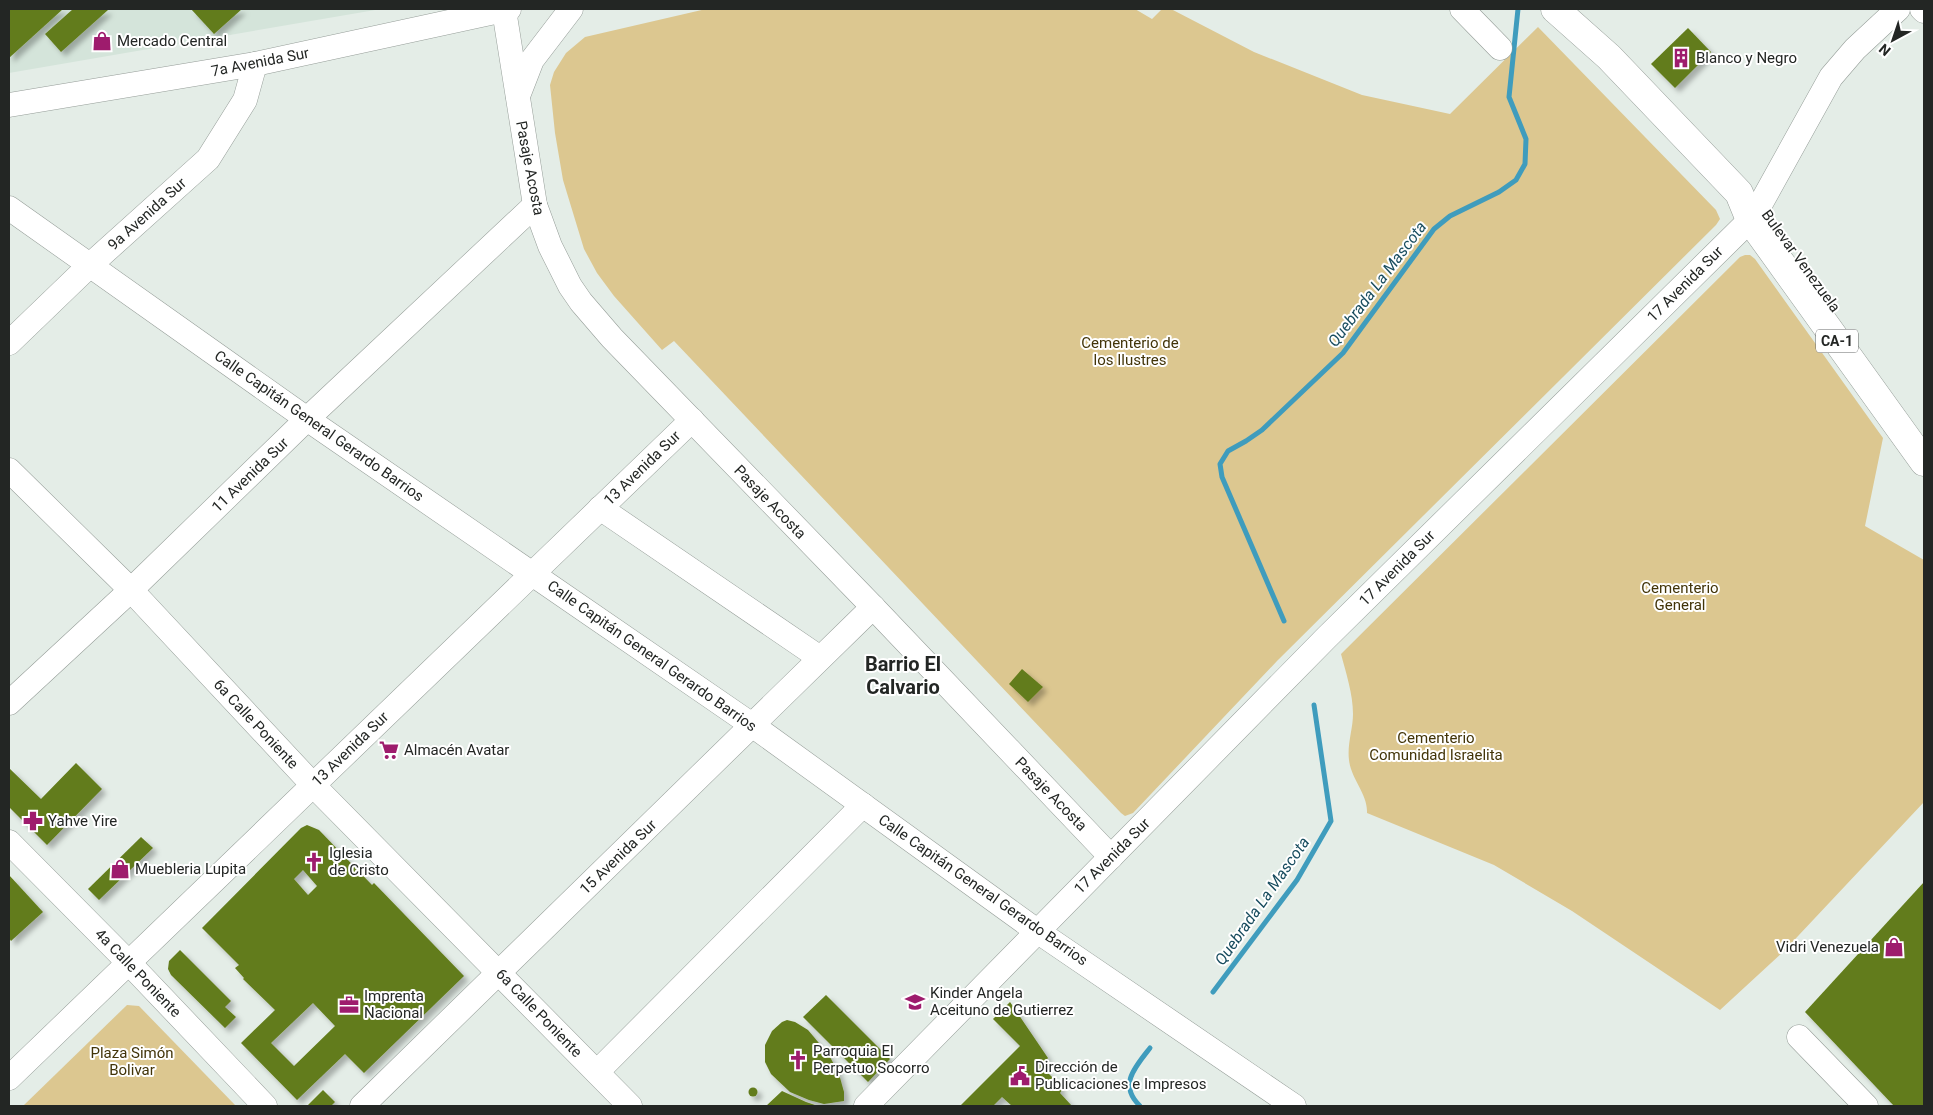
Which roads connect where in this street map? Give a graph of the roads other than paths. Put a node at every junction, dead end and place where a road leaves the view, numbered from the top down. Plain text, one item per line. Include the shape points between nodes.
1 (506, 9) edge
2 (571, 9) edge
3 (1462, 9) edge
4 (1555, 9) edge
5 (1576, 9) edge
6 (1898, 9) edge
7 (1922, 9) edge
8 (1924, 12) edge
9 (1500, 48) dead end
10 (1609, 57) junction
11 (255, 64) junction
12 (518, 97) junction
13 (9, 105) edge
14 (535, 206) junction
15 (1750, 206) junction
16 (9, 208) edge
17 (89, 266) junction
18 (9, 343) edge
19 (307, 418) junction
20 (692, 420) junction
21 (1924, 435) edge
22 (1924, 462) edge
23 (9, 470) edge
24 (600, 508) junction
25 (532, 574) junction
26 (131, 590) junction
27 (872, 607) junction
28 (820, 658) junction
29 (9, 703) edge
30 (752, 725) junction
31 (313, 785) junction
32 (863, 806) junction
33 (9, 842) edge
34 (1111, 857) junction
35 (1037, 931) junction
36 (129, 963) junction
37 (500, 972) junction
38 (1799, 1037) dead end
39 (597, 1072) junction
40 (9, 1078) edge
41 (265, 1106) edge
42 (362, 1106) edge
43 (630, 1106) edge
44 (866, 1106) edge
45 (1294, 1106) edge
46 (1866, 1106) edge

1 - 11 street, 7a Avenida Sur
1 - 12 street, Pasaje Acosta
2 - 12 street, Pasaje Acosta via 532,60
3 - 9 street
4 - 10 highway, Bulevar Venezuela / CA-1
5 - 10 highway, Bulevar Venezuela / CA-1
6 - 15 street, 17 Avenida Sur via 1831,76
7 - 8 street
10 - 15 highway, Bulevar Venezuela / CA-1
11 - 13 street, 7a Avenida Sur
11 - 17 street, 9a Avenida Sur via 245,100 208,159
12 - 14 street, Pasaje Acosta
14 - 19 street, 11 Avenida Sur
14 - 20 street, Pasaje Acosta via 559,266 581,302
15 - 21 highway, Bulevar Venezuela / CA-1
15 - 22 highway, Bulevar Venezuela / CA-1
15 - 34 street, 17 Avenida Sur
16 - 17 street, Calle Capitán General Gerardo Barrios
17 - 18 street, 9a Avenida Sur
17 - 19 street, Calle Capitán General Gerardo Barrios
19 - 25 street, Calle Capitán General Gerardo Barrios
19 - 26 street, 11 Avenida Sur
20 - 24 street, 13 Avenida Sur
20 - 27 street, Pasaje Acosta
23 - 26 street, 6a Calle Poniente
24 - 25 street, 13 Avenida Sur
24 - 28 street
25 - 30 street, Calle Capitán General Gerardo Barrios
25 - 31 street, 13 Avenida Sur
26 - 29 street, 11 Avenida Sur
26 - 31 street, 6a Calle Poniente
27 - 28 street, 15 Avenida Sur
27 - 34 street, Pasaje Acosta
28 - 30 street, 15 Avenida Sur
30 - 32 street, Calle Capitán General Gerardo Barrios
30 - 37 street, 15 Avenida Sur
31 - 36 street, 13 Avenida Sur
31 - 37 street, 6a Calle Poniente
32 - 35 street, Calle Capitán General Gerardo Barrios
32 - 39 street
33 - 36 street, 4a Calle Poniente
34 - 35 street, 17 Avenida Sur
35 - 44 street, 17 Avenida Sur
35 - 45 street, Calle Capitán General Gerardo Barrios
36 - 40 street, 13 Avenida Sur
36 - 41 street, 4a Calle Poniente
37 - 39 street, 6a Calle Poniente
37 - 42 street, 15 Avenida Sur
38 - 46 street
39 - 43 street, 6a Calle Poniente

